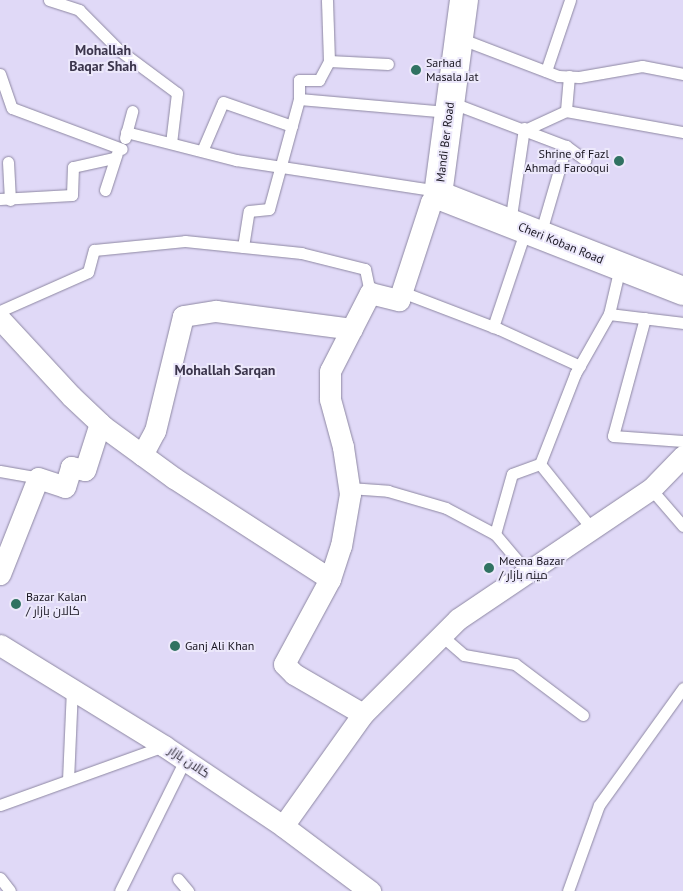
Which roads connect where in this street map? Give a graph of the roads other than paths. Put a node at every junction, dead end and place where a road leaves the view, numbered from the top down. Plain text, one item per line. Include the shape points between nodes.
1 (48, 0) edge
2 (328, 0) edge
3 (464, 0) edge
4 (570, 0) edge
5 (459, 38) junction
6 (328, 61) junction
7 (388, 64) dead end
8 (546, 71) junction
9 (0, 74) edge
10 (683, 74) edge
11 (569, 76) junction
12 (299, 99) junction
13 (450, 107) junction
14 (132, 111) dead end
15 (566, 111) junction
16 (292, 126) junction
17 (526, 128) junction
18 (126, 132) junction
19 (683, 132) edge
20 (171, 142) junction
21 (566, 146) junction
22 (122, 149) junction
23 (202, 151) junction
24 (114, 158) junction
25 (585, 160) dead end
26 (8, 162) dead end
27 (282, 167) junction
28 (105, 190) dead end
29 (438, 193) junction
30 (5, 199) edge
31 (525, 229) junction
32 (242, 247) junction
33 (620, 266) junction
34 (683, 291) edge
35 (402, 292) junction
36 (370, 293) junction
37 (0, 311) edge
38 (608, 314) junction
39 (646, 318) junction
40 (0, 319) edge
41 (683, 323) edge
42 (493, 327) junction
43 (352, 329) junction
44 (580, 366) junction
45 (100, 423) junction
46 (683, 441) edge
47 (142, 455) junction
48 (683, 456) edge
49 (540, 464) junction
50 (0, 471) edge
51 (38, 478) junction
52 (349, 488) junction
53 (651, 489) junction
54 (683, 526) edge
55 (592, 529) junction
56 (495, 534) junction
57 (528, 573) junction
58 (0, 574) edge
59 (330, 579) junction
60 (442, 636) junction
61 (0, 645) edge
62 (683, 688) edge
63 (72, 689) junction
64 (363, 714) junction
65 (583, 715) dead end
66 (164, 746) junction
67 (186, 760) junction
68 (68, 780) junction
69 (0, 805) edge
70 (283, 826) junction
71 (0, 878) edge
72 (178, 879) dead end
73 (10, 891) edge
74 (120, 891) edge
75 (188, 891) edge
76 (370, 891) edge
77 (568, 891) edge

1 - 20 lane via 79,10 119,50 177,93
2 - 6 lane
3 - 5 street, Mandi Ber Road
4 - 8 lane
5 - 8 lane
5 - 13 street, Mandi Ber Road
6 - 7 lane
6 - 12 lane via 318,80 299,80
8 - 11 lane
9 - 22 lane via 12,108
10 - 11 lane via 642,66
11 - 15 lane
12 - 13 lane
12 - 16 lane
13 - 17 lane
13 - 29 street, Mandi Ber Road
14 - 18 lane
15 - 17 lane
15 - 19 lane
16 - 23 lane via 223,102
16 - 27 lane
17 - 21 lane
17 - 31 lane
18 - 20 lane
18 - 22 lane
20 - 23 lane
21 - 25 lane
21 - 31 lane
22 - 24 lane
23 - 27 lane
24 - 28 lane
24 - 30 lane via 73,167 72,195
26 - 30 lane
27 - 29 lane
27 - 32 lane via 270,209 249,211
29 - 31 street, Cheri Koban Road
29 - 35 street via 431,202
31 - 33 street, Cheri Koban Road
31 - 42 lane
32 - 36 lane via 301,253 365,269
32 - 37 lane via 186,241 94,250 88,272
33 - 34 street, Cheri Koban Road
33 - 38 lane
35 - 36 street via 399,300
35 - 42 lane
36 - 43 street
38 - 39 lane
38 - 44 lane
39 - 41 lane
39 - 46 lane via 613,436
40 - 45 street
42 - 44 lane
43 - 47 street via 216,311 183,316 155,431
43 - 52 street via 330,371 330,400 343,448
44 - 49 lane
45 - 47 street
45 - 51 street via 85,470 71,467 66,487
47 - 59 street
48 - 53 street
49 - 55 lane
49 - 56 lane via 512,474
50 - 51 lane
51 - 58 street
52 - 56 lane via 388,491 446,508
52 - 59 street via 341,546
53 - 54 lane
53 - 55 street
55 - 57 street
56 - 57 lane
57 - 60 street via 458,619
59 - 64 street via 284,664 294,674
60 - 64 street
60 - 65 lane via 464,655 515,664
61 - 63 street, کالان بازار
62 - 77 lane via 600,805
63 - 66 street, کالان بازار
63 - 68 lane
64 - 70 street
66 - 67 street, کالان بازار
66 - 68 lane
67 - 70 street, کالان بازار
67 - 74 lane
68 - 69 lane
70 - 76 street, کالان بازار
71 - 73 lane
72 - 75 lane

